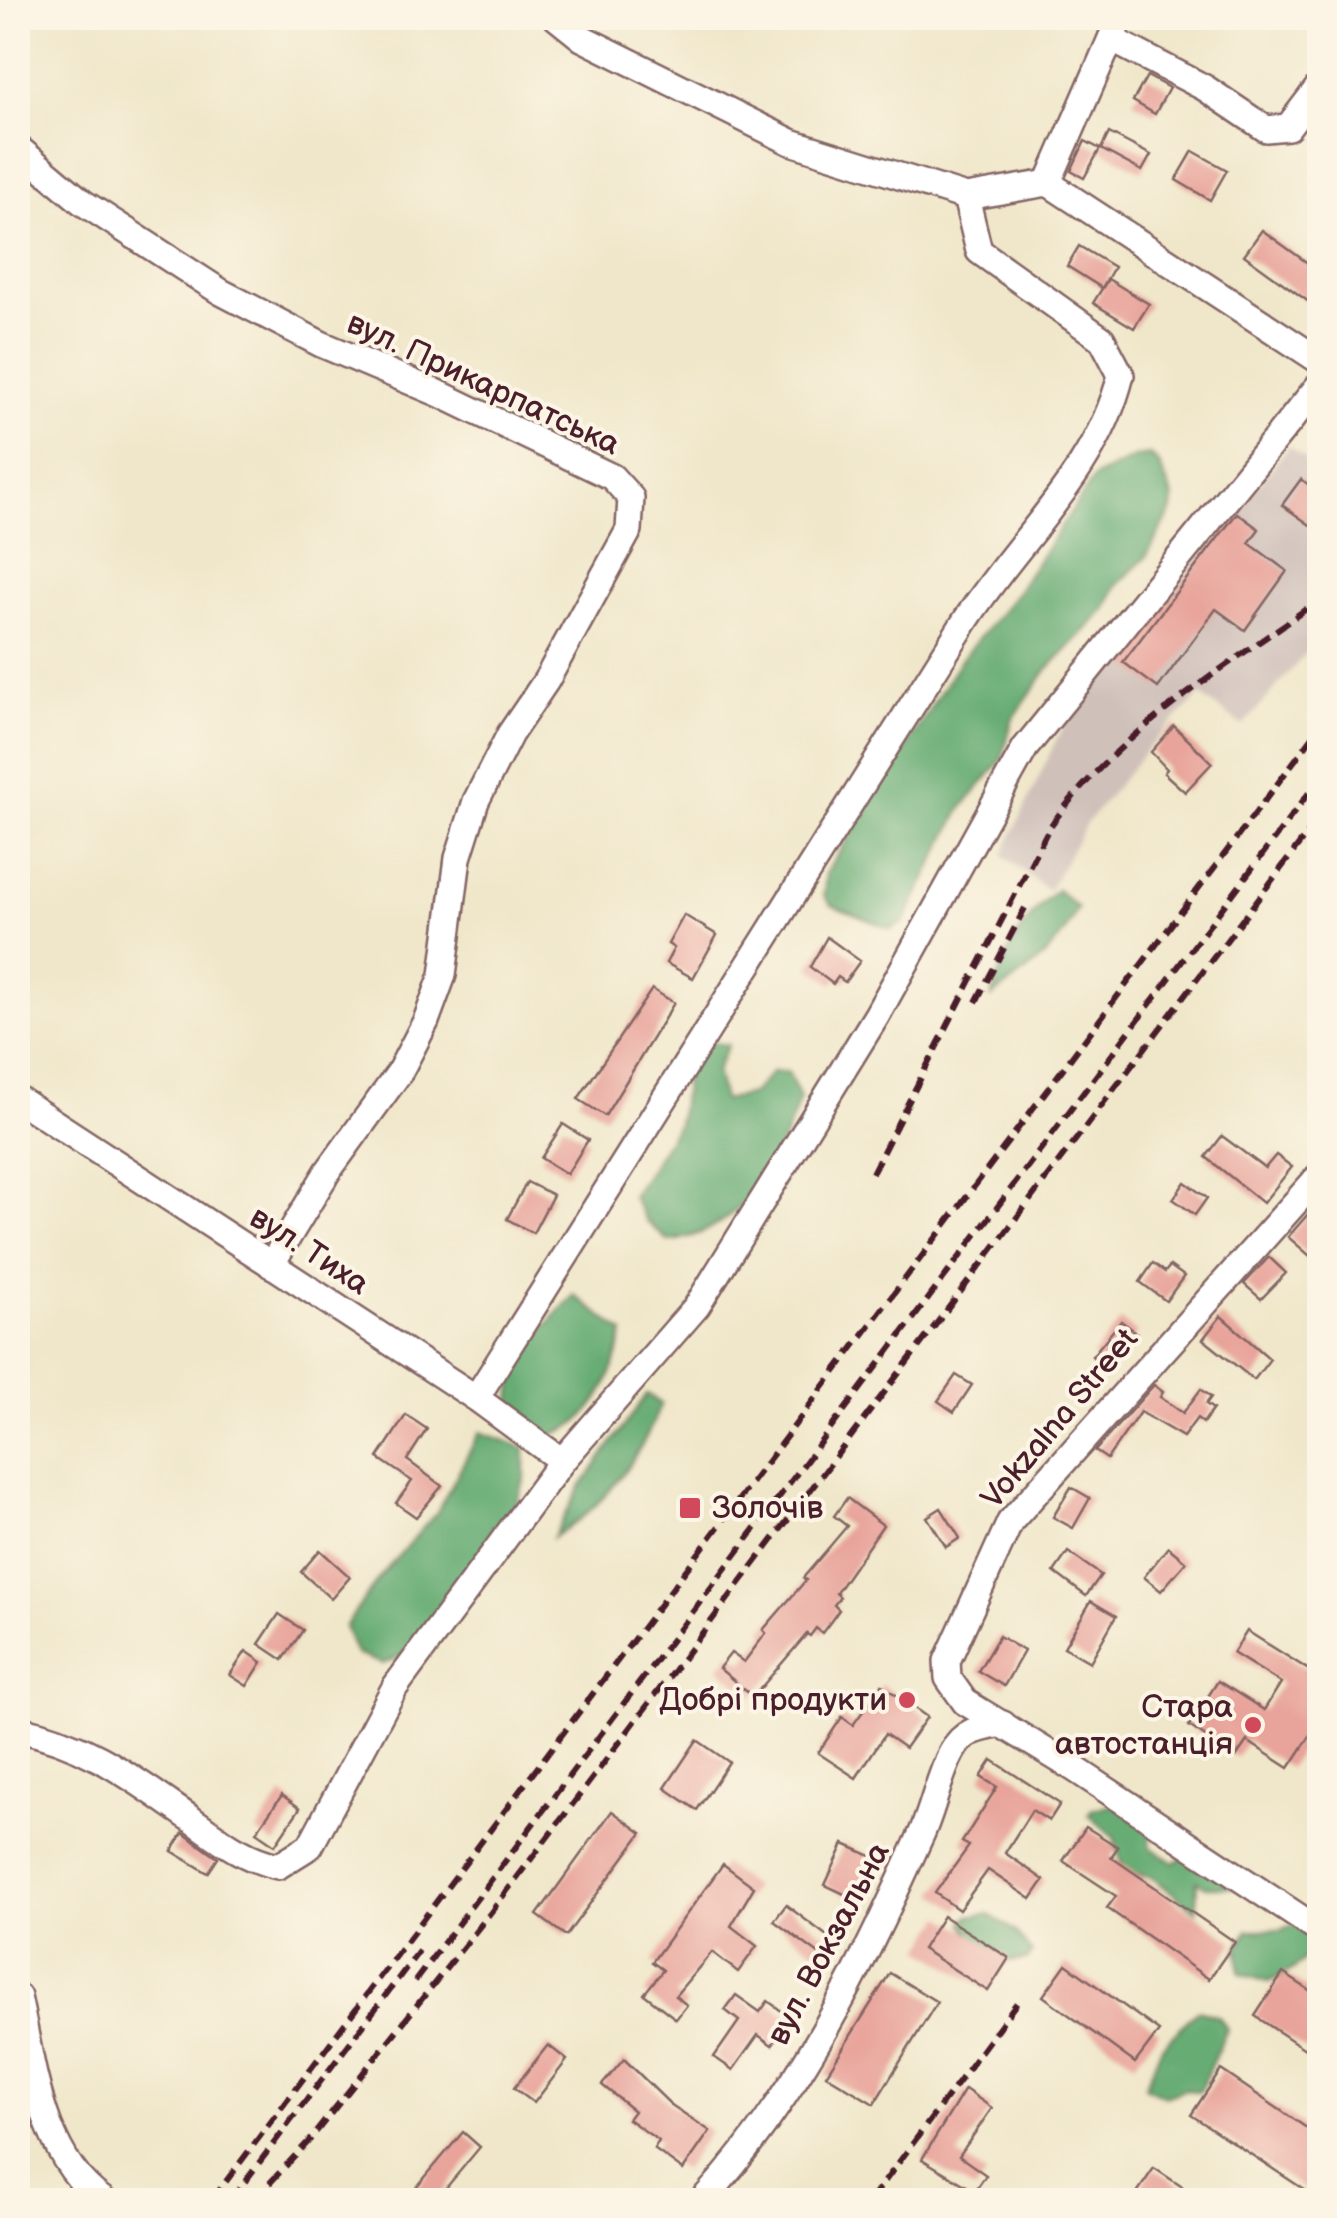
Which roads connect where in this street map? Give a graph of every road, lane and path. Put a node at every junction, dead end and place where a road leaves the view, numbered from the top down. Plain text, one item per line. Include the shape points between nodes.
1 (557, 18) edge
2 (1116, 28) edge
3 (1320, 85) edge
4 (18, 148) edge
5 (1048, 183) junction
6 (966, 197) junction
7 (1320, 361) edge
8 (1320, 384) edge
9 (18, 1100) edge
10 (1320, 1175) edge
11 (271, 1266) junction
12 (476, 1398) junction
13 (562, 1461) junction
14 (1002, 1724) junction
15 (18, 1729) edge
16 (1320, 1932) edge
17 (18, 1997) edge
18 (90, 2198) edge
19 (703, 2200) edge

1 - 6 street via 582,38 791,142
2 - 3 street via 1266,130 1288,126
2 - 5 street
4 - 11 street, вул. Прикарпатська via 82,202 222,292 612,477 631,498 630,530 476,800 458,858 443,975 399,1074
5 - 6 street
5 - 7 street
6 - 12 street via 979,251 1102,339 1120,375 1113,407 1097,442 977,603
8 - 13 street via 1025,748 877,1014 716,1278
9 - 11 street, вул. Тиха
10 - 14 street, Vokzalna Street via 1010,1522 947,1661 954,1692
11 - 12 street, вул. Тиха
12 - 13 street, вул. Тиха
13 - 15 street via 396,1687 327,1821 292,1860 278,1866 243,1856 108,1762 62,1738
14 - 16 street, Vokzalna Street
14 - 19 street, вул. Вокзальна via 972,1730 953,1749 922,1833 818,2037 773,2116
17 - 18 street via 52,2136

